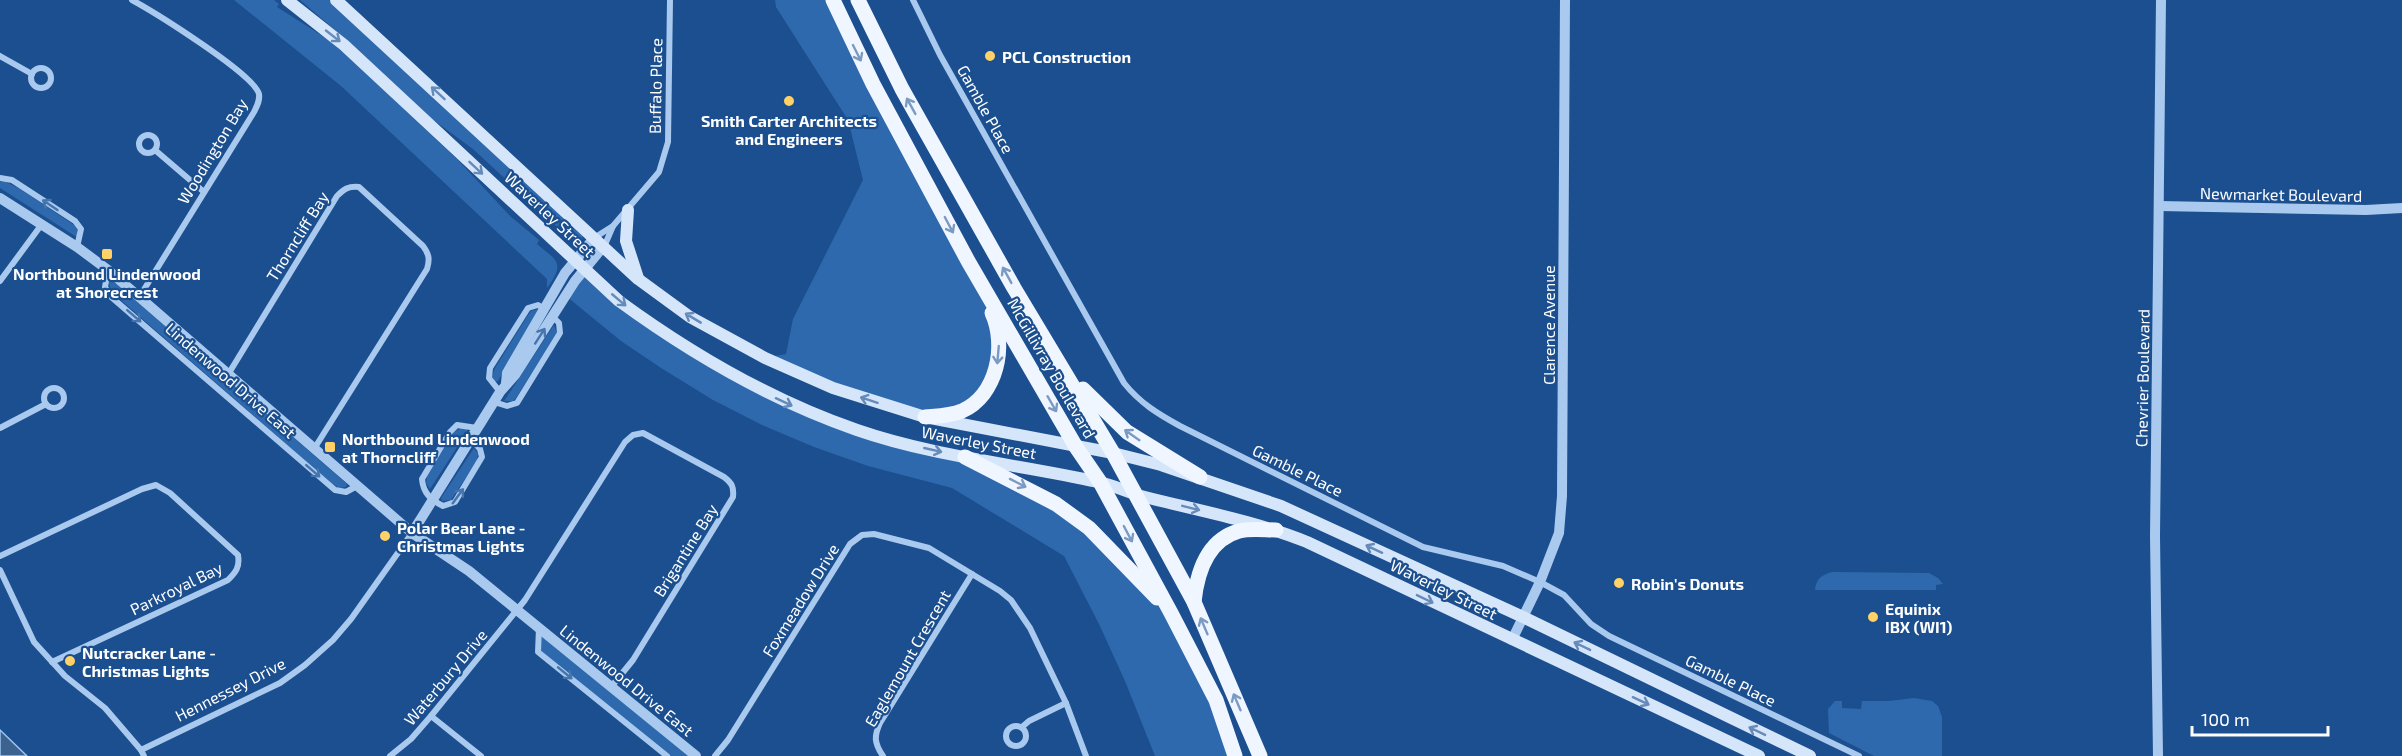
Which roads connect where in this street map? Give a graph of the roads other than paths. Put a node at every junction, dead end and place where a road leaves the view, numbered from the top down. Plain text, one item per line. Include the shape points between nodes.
1 (132, 0) edge
2 (287, 0) edge
3 (336, 0) edge
4 (670, 0) edge
5 (832, 0) edge
6 (858, 0) edge
7 (913, 0) edge
8 (1565, 0) edge
9 (2161, 0) edge
10 (0, 56) edge
11 (32, 74) dead end
12 (154, 150) dead end
13 (0, 178) edge
14 (204, 192) junction
15 (0, 198) edge
16 (2159, 206) junction
17 (2402, 208) edge
18 (628, 210) junction
19 (43, 224) junction
20 (613, 226) junction
21 (594, 238) junction
22 (77, 247) junction
23 (603, 247) junction
24 (968, 261) junction
25 (580, 265) junction
26 (108, 270) junction
27 (638, 279) junction
28 (0, 281) edge
29 (140, 296) junction
30 (543, 308) junction
31 (553, 317) junction
32 (1060, 361) junction
33 (229, 373) junction
34 (500, 392) junction
35 (46, 404) dead end
36 (925, 417) junction
37 (0, 428) edge
38 (477, 428) junction
39 (471, 440) junction
40 (1076, 447) junction
41 (314, 448) junction
42 (1113, 453) junction
43 (965, 458) junction
44 (1200, 477) junction
45 (1100, 482) junction
46 (357, 486) junction
47 (1134, 495) junction
48 (432, 500) junction
49 (1276, 530) junction
50 (412, 533) junction
51 (0, 556) edge
52 (0, 570) edge
53 (972, 574) junction
54 (1540, 582) junction
55 (1194, 602) junction
56 (517, 610) junction
57 (1171, 613) junction
58 (1523, 617) junction
59 (539, 627) junction
60 (1512, 640) junction
61 (52, 662) junction
62 (611, 687) junction
63 (1066, 704) junction
64 (431, 716) junction
65 (1022, 728) dead end
66 (142, 753) edge
67 (390, 756) edge
68 (481, 756) edge
69 (667, 756) edge
70 (696, 756) edge
71 (715, 756) edge
72 (883, 756) edge
73 (1086, 756) edge
74 (1235, 756) edge
75 (1260, 756) edge
76 (1759, 756) edge
77 (1810, 756) edge
78 (1859, 756) edge
79 (2158, 756) edge

1 - 14 street, Woodington Bay via 205,45 248,80 259,95 254,112
2 -> 25 main road, Waverley Street via 344,45
21 -> 3 main road, Waverley Street
4 - 18 street, Buffalo Place via 668,142 659,172
5 -> 24 main road, McGillivray Boulevard
32 -> 6 main road, McGillivray Boulevard via 1014,288 902,89
7 - 54 street, Gamble Place via 940,55 1134,397 1158,414 1423,547 1503,566
8 - 54 street, Clarence Avenue via 1562,496 1559,532
9 - 16 street, Chevrier Boulevard
10 - 11 street
12 - 14 street
22 -> 13 street via 81,230 75,221 12,180
14 - 29 street, Woodington Bay
15 - 19 street, Lindenwood Drive East
16 - 17 street, Newmarket Boulevard
16 - 79 street, Chevrier Boulevard via 2155,536
18 - 20 street, Buffalo Place
18 - 27 main road via 626,241
19 - 22 street, Lindenwood Drive East
19 - 28 street
20 - 21 street, Buffalo Place
20 - 23 street, Buffalo Place
21 - 23 main road, Waverley Street
21 - 25 street, Hennessey Drive
22 - 26 street, Lindenwood Drive East
23 - 25 street, Hennessey Drive
23 - 27 main road, Waverley Street
24 -> 36 main road via 995,320 999,355 995,372 981,397 969,407 949,415
24 -> 40 main road, McGillivray Boulevard
25 - 30 street, Hennessey Drive
25 - 31 street, Hennessey Drive
25 -> 43 main road, Waverley Street via 618,301 648,322 733,376 786,403 858,431
26 - 29 street, Lindenwood Drive East
26 -> 46 street, Lindenwood Drive East via 105,286 110,296 335,490 346,492
36 -> 27 main road, Waverley Street via 833,388 765,358 690,317
29 - 33 street, Lindenwood Drive East
30 - 34 street, Hennessey Drive
30 - 34 street, Hennessey Drive via 528,308 490,368 489,378
34 -> 31 street, Hennessey Drive
31 - 34 street via 560,333 517,403 507,406
32 - 42 main road, McGillivray Boulevard
44 -> 32 main road via 1127,432
33 - 41 street, Lindenwood Drive East
33 - 41 street, Thorncliff Bay via 337,196 351,186 359,188 423,246 429,261
34 - 38 street, Hennessey Drive
35 - 37 street
36 - 40 main road, Waverley Street
38 - 39 street, Hennessey Drive
38 - 48 street via 457,425 450,432 422,479
39 - 48 street, Hennessey Drive
48 -> 39 street via 442,506 455,502 482,457 480,448
40 - 42 main road, Waverley Street
40 - 45 main road, McGillivray Boulevard
41 - 46 street, Lindenwood Drive East
42 - 44 main road, Waverley Street
42 - 47 main road, McGillivray Boulevard
43 - 45 main road, Waverley Street
43 -> 57 main road via 1056,504 1089,528
58 -> 44 main road, Waverley Street via 1281,506
45 - 47 main road, Waverley Street
45 -> 57 main road, McGillivray Boulevard
46 - 50 street, Lindenwood Drive East
47 -> 49 main road, Waverley Street
47 - 55 main road, McGillivray Boulevard
48 - 50 street, Hennessey Drive
49 - 55 main road via 1239,531 1219,542 1205,559 1196,582
49 -> 60 main road, Waverley Street
50 - 56 street, Lindenwood Drive East via 469,571
50 - 66 street, Hennessey Drive via 351,619 305,665 280,683
51 - 61 street, Parkroyal Bay via 156,485 170,493 238,555 239,564 228,580
52 - 61 street via 34,642
53 - 63 street, Foxmeadow Drive via 999,591 1020,612
53 - 71 street, Foxmeadow Drive via 929,548 874,534 862,535 850,544
53 - 72 street, Eaglemount Crescent via 875,733
54 - 58 street, Clarence Avenue
54 - 78 street, Gamble Place via 1564,595 1608,636
75 -> 55 main road, McGillivray Boulevard
56 - 59 street, Lindenwood Drive East
56 - 62 street, Brigantine Bay via 633,435 651,436 732,483 733,497 728,508 633,660
56 - 64 street, Waterbury Drive
57 - 74 main road, McGillivray Boulevard via 1216,700
58 - 60 street, Clarence Avenue
77 -> 58 main road, Waverley Street
59 - 62 street, Lindenwood Drive East
59 -> 69 street, Lindenwood Drive East via 538,652
60 -> 76 main road, Waverley Street
61 - 66 street via 105,708
62 - 70 street, Lindenwood Drive East
63 - 65 street
63 - 73 street, Foxmeadow Drive
64 - 67 street, Waterbury Drive
64 - 68 street

